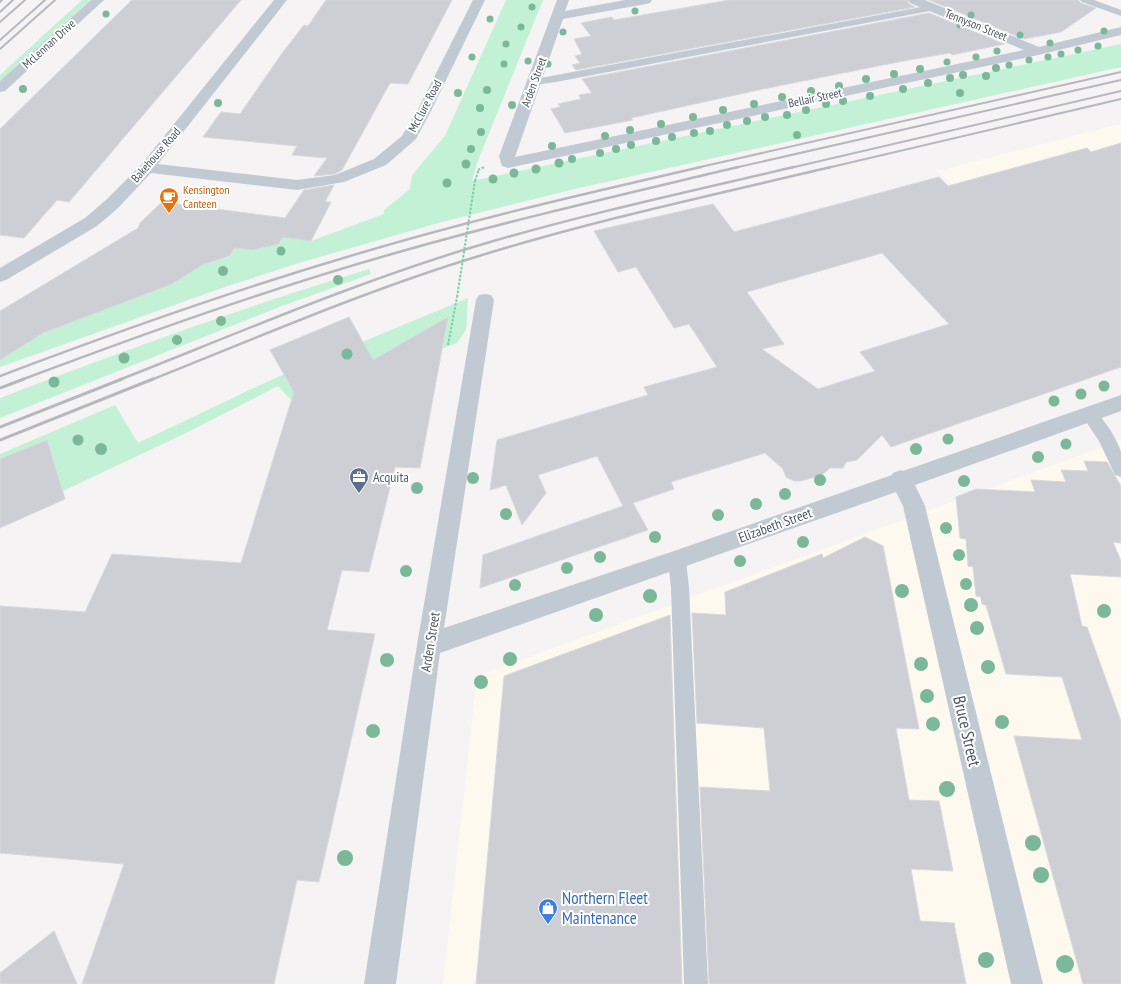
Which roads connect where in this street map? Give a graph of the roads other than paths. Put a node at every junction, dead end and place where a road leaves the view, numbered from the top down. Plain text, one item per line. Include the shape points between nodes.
1 (98, 0) edge
2 (281, 0) edge
3 (479, 0) edge
4 (563, 0) edge
5 (646, 0) edge
6 (914, 0) edge
7 (1085, 0) edge
8 (932, 8) junction
9 (1121, 13) edge
10 (557, 16) junction
11 (1121, 31) edge
12 (1038, 51) junction
13 (535, 82) junction
14 (0, 88) edge
15 (508, 163) joint
16 (147, 168) junction
17 (5, 270) edge
18 (485, 300) dead end
19 (1121, 403) edge
20 (1089, 414) junction
21 (1121, 470) edge
22 (901, 479) junction
23 (677, 560) junction
24 (429, 645) junction
25 (380, 984) edge
26 (696, 984) edge
27 (1027, 984) edge

1 - 14 street, McLennan Drive
2 - 16 street, Bakehouse Road
3 - 16 street, McClure Road via 408,139 380,162 338,179 296,185
4 - 10 street, Arden Street
5 - 10 street
6 - 8 street, Tennyson Street
7 - 9 lane
8 - 12 street, Tennyson Street
8 - 13 lane
10 - 13 street, Arden Street
11 - 12 street, Bellair Street
12 - 15 street, Bellair Street
13 - 15 street, Arden Street via 507,156
16 - 17 street, Bakehouse Road via 91,222
18 - 24 street, Arden Street
19 - 20 street, Elizabeth Street
20 - 21 lane via 1106,437
20 - 22 street, Elizabeth Street
22 - 23 street, Elizabeth Street
22 - 27 street, Bruce Street via 914,506
23 - 24 street, Elizabeth Street
23 - 26 lane
24 - 25 street, Arden Street

